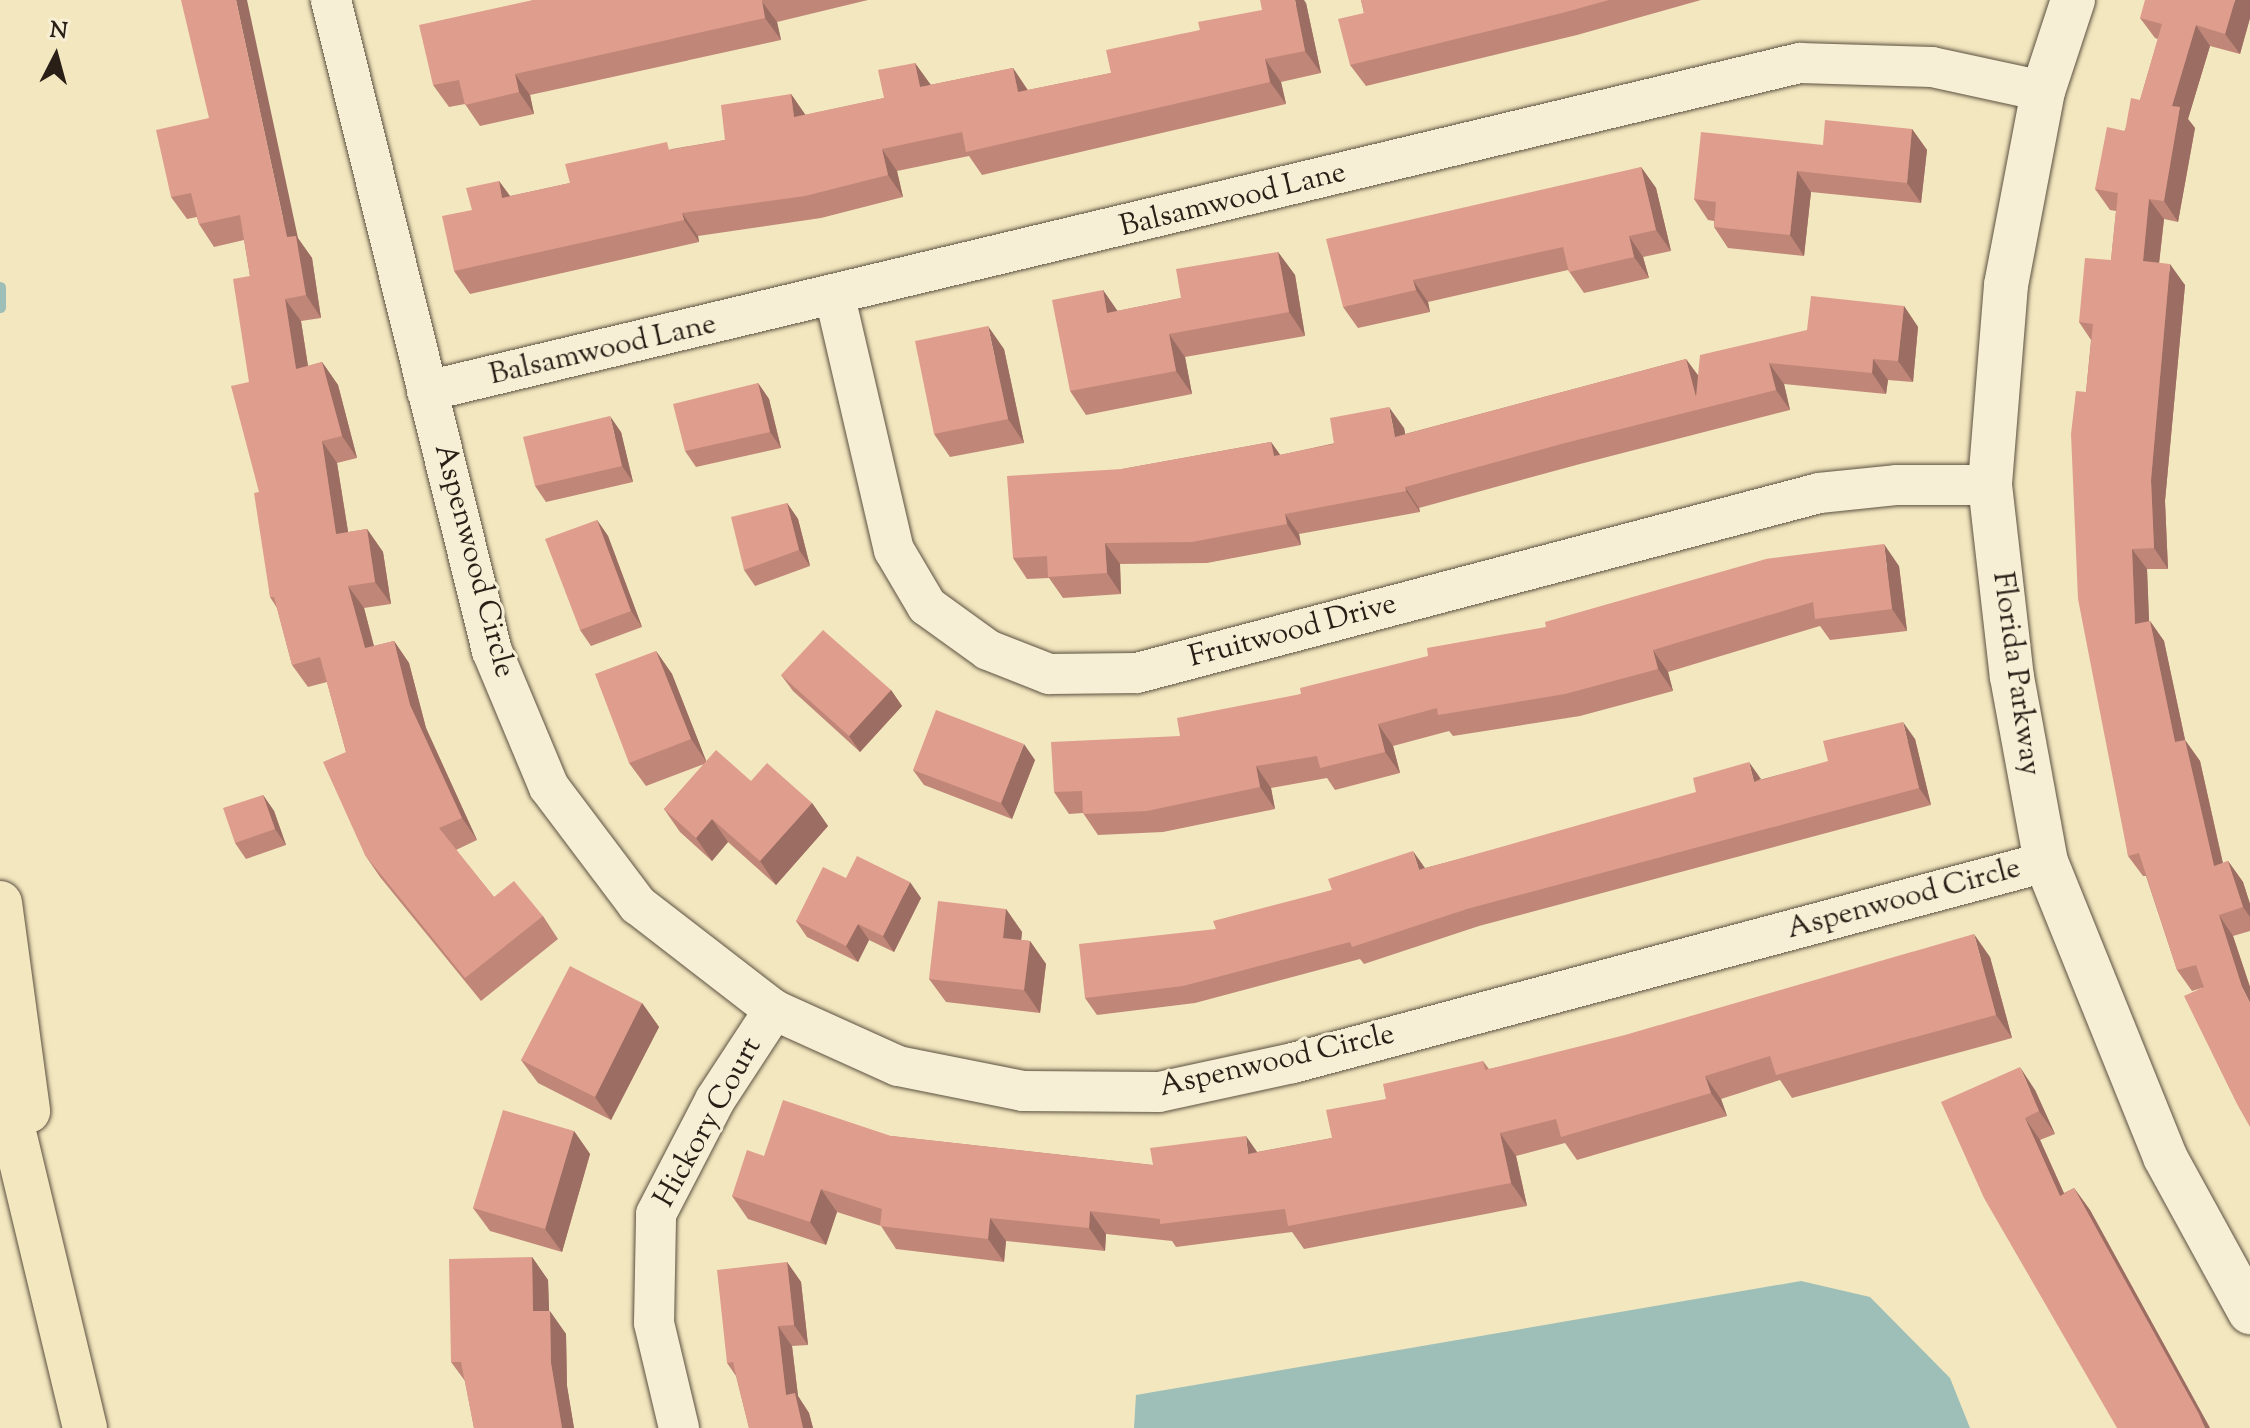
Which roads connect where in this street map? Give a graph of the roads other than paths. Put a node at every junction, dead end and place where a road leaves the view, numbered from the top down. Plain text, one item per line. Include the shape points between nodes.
1 (331, 0) edge
2 (2073, 0) edge
3 (2043, 91) junction
4 (835, 297) junction
5 (427, 391) junction
6 (1990, 485) junction
7 (2046, 862) junction
8 (0, 903) edge
9 (774, 1010) junction
10 (0, 1074) edge
11 (45, 1260) junction
12 (2250, 1312) edge
13 (85, 1428) edge
14 (679, 1428) edge

1 - 5 street, Aspenwood Circle
2 - 3 street, Florida Parkway
3 - 4 street, Balsamwood Lane via 1932,67 1800,63
3 - 6 street, Florida Parkway via 2006,285
4 - 5 street, Balsamwood Lane
4 - 6 street, Fruitwood Drive via 894,550 927,606 988,650 1049,674 1137,673 1819,493 1896,485
5 - 9 street, Aspenwood Circle via 492,651 549,787 638,905
6 - 7 street, Florida Parkway via 2012,677
7 - 9 street, Aspenwood Circle via 1293,1063 1159,1092 1023,1091 898,1066
7 - 12 street, Florida Parkway via 2165,1157
8 - 11 highway
9 - 14 street, Hickory Court via 715,1100 656,1214 654,1323
10 - 11 highway
11 - 13 highway

